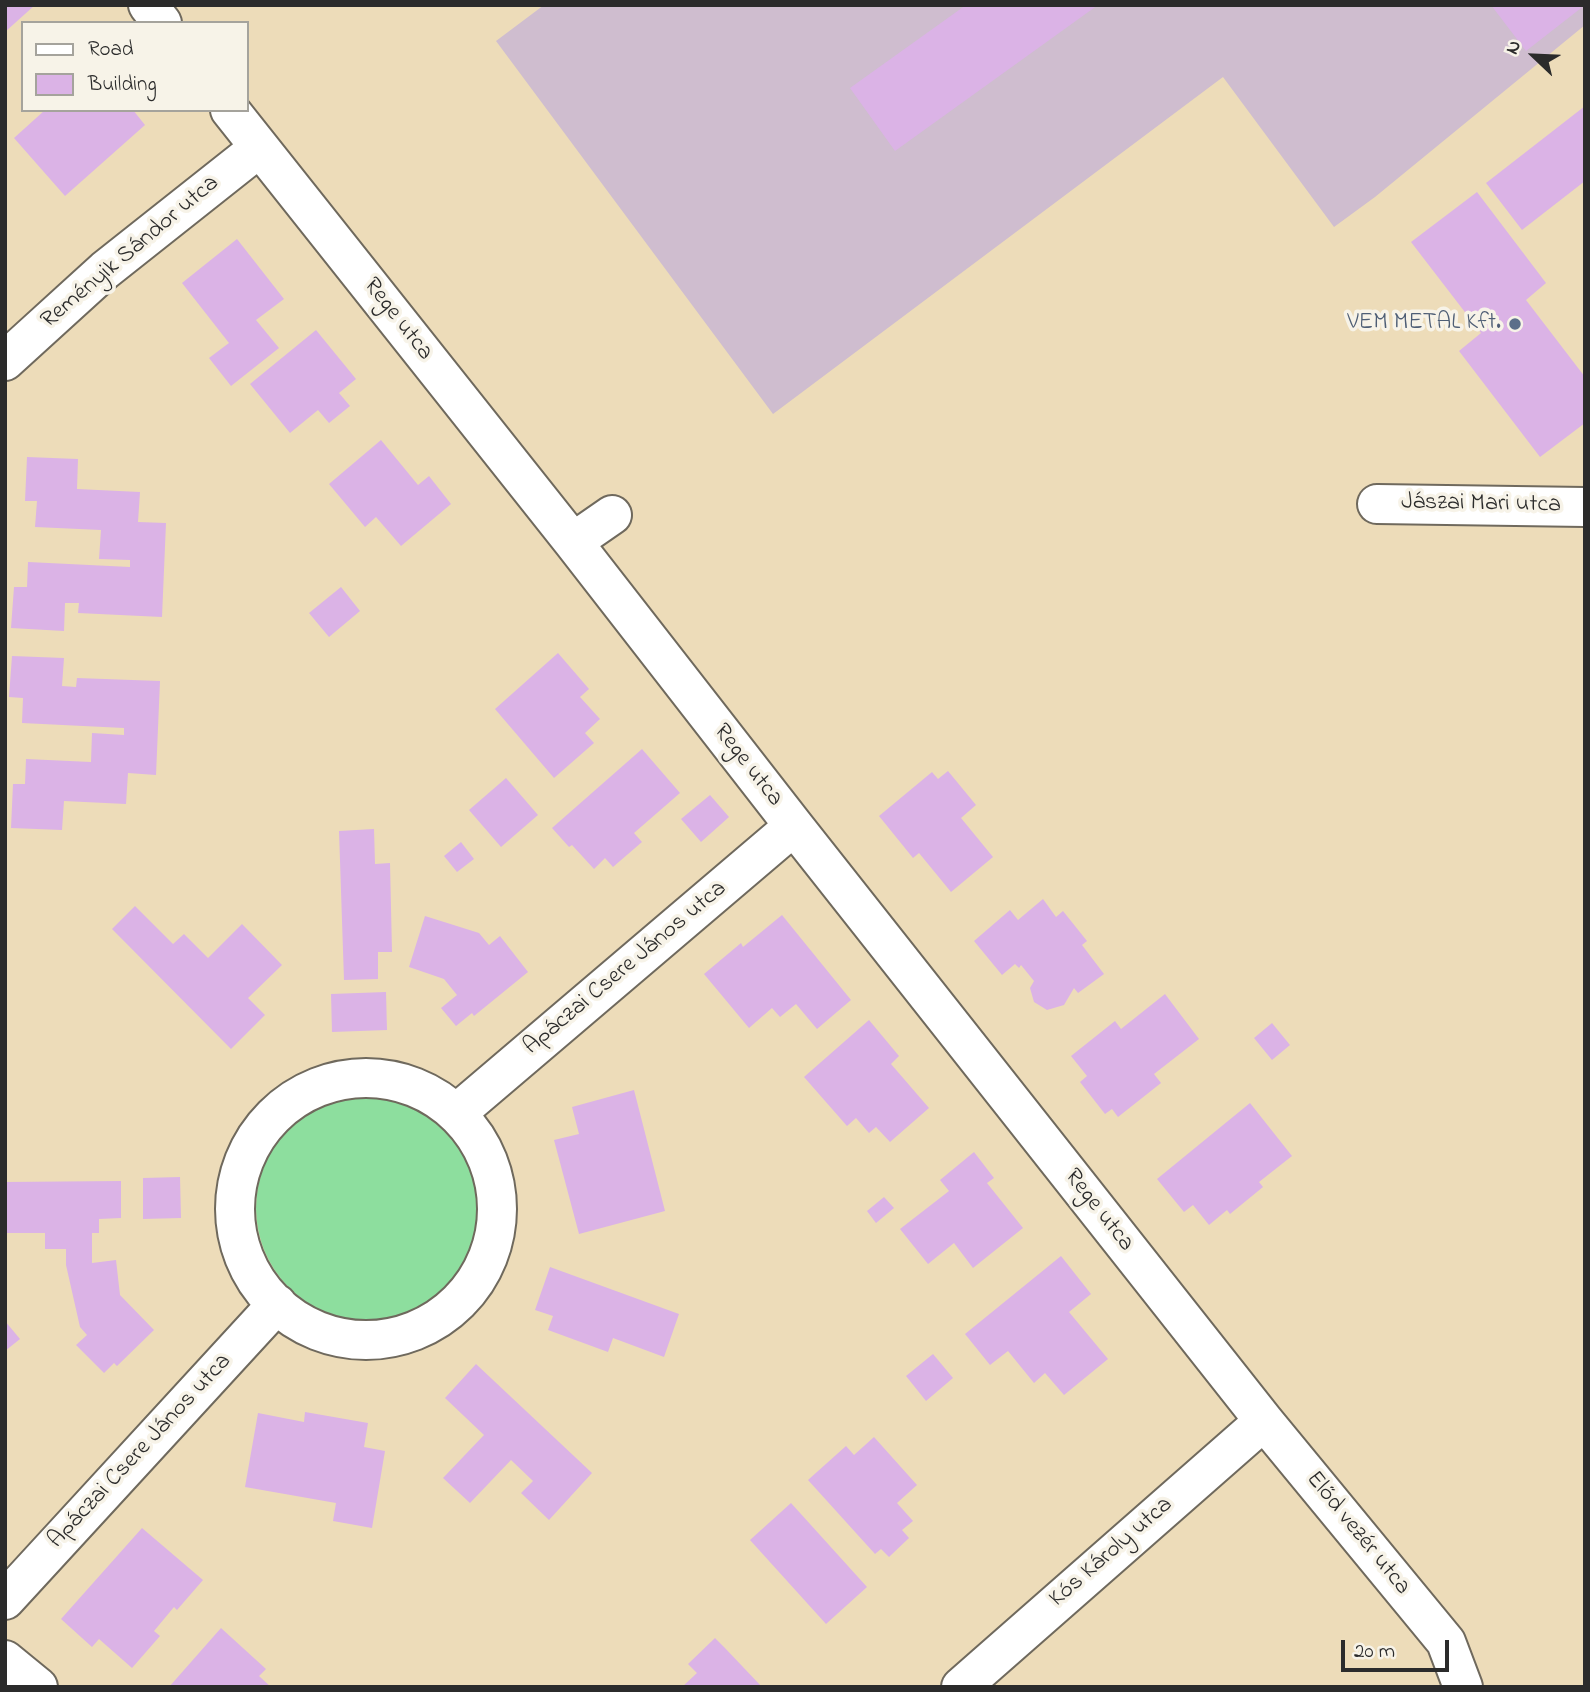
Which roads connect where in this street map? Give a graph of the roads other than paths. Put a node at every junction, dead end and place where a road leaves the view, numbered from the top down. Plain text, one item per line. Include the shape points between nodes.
1 (149, 5) edge
2 (161, 21) edge
3 (232, 112) edge
4 (259, 148) junction
5 (5, 361) edge
6 (1377, 504) dead end
7 (1585, 507) edge
8 (612, 515) dead end
9 (573, 542) junction
10 (794, 826) junction
11 (458, 1112) junction
12 (277, 1304) junction
13 (1264, 1421) junction
14 (5, 1600) edge
15 (5, 1660) edge
16 (38, 1687) edge
17 (961, 1687) edge
18 (1463, 1687) edge

1 - 2 street
3 - 4 street, Rege utca
4 - 5 street, Reményik Sándor utca via 105,270
4 - 9 street, Rege utca
6 - 7 street, Jászai Mari utca
8 - 9 street
9 - 10 street, Rege utca
10 - 11 street, Apáczai Csere János utca
10 - 13 street, Rege utca
11 - 12 street via 485,1150 498,1195 495,1242 474,1285 441,1319 397,1338 350,1340 305,1327
11 - 12 street via 420,1087 377,1077 332,1081 292,1100 260,1131 240,1171 234,1216 244,1260 268,1298
12 - 14 street, Apáczai Csere János utca
13 - 17 street, Kós Károly utca
13 - 18 street, Előd vezér utca via 1446,1642
15 - 16 street

